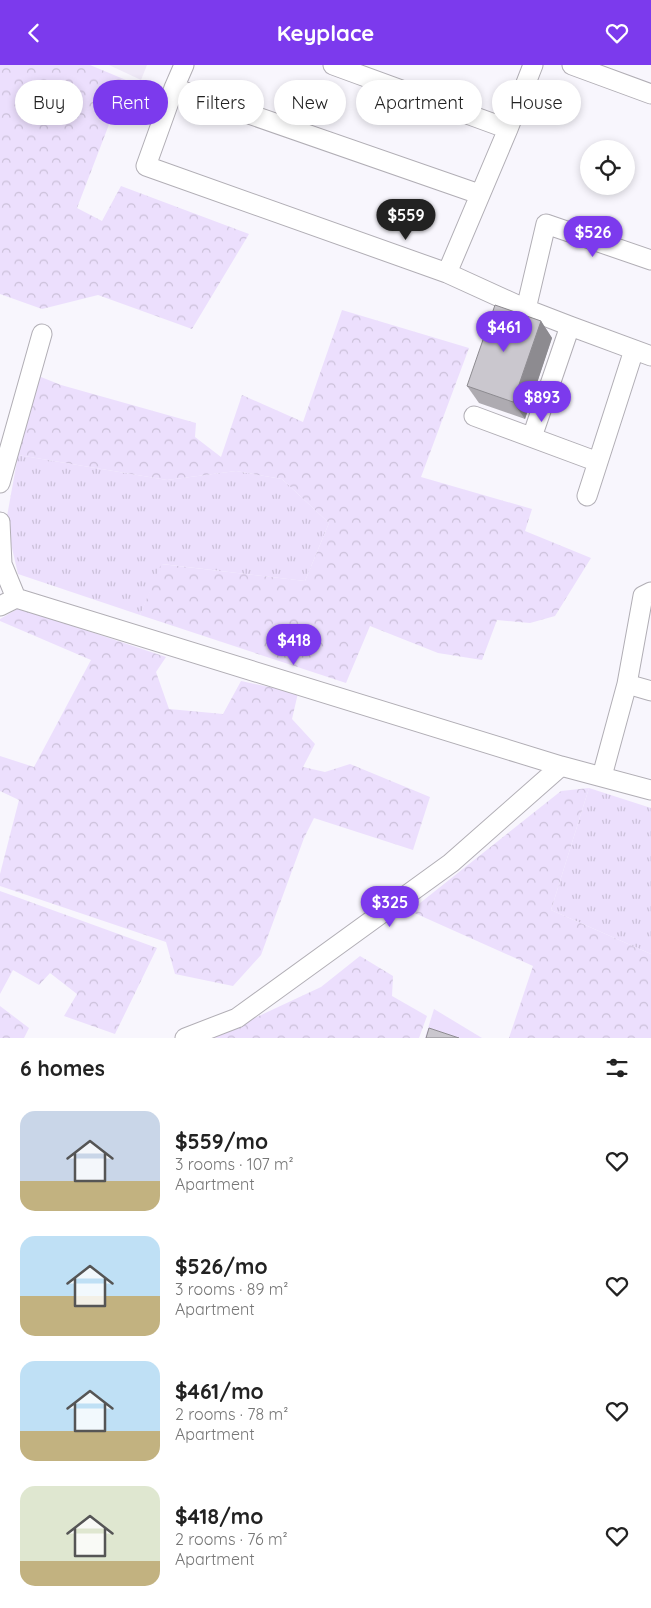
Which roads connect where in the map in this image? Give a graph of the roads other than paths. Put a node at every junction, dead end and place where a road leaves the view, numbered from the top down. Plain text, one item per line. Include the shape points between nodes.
1 (184, 65) edge
2 (333, 65) edge
3 (532, 65) edge
4 (572, 65) edge
5 (174, 88) junction
6 (651, 94) edge
7 (508, 129) junction
8 (479, 194) junction
9 (651, 260) edge
10 (446, 273) junction
11 (526, 309) junction
12 (570, 327) junction
13 (42, 334) dead end
14 (643, 353) edge
15 (474, 416) dead end
16 (532, 437) junction
17 (598, 462) junction
18 (0, 483) edge
19 (587, 496) dead end
20 (0, 522) edge
21 (651, 592) edge
22 (8, 602) edge
23 (627, 683) junction
24 (651, 691) edge
25 (561, 766) junction
26 (602, 776) junction
27 (651, 790) edge
28 (185, 1038) edge

1 - 5 street
2 - 7 street
3 - 7 street
4 - 6 street
5 - 8 street
5 - 10 street via 146,165
7 - 8 street
8 - 10 street
9 - 11 street via 546,224
10 - 11 street
11 - 12 street
12 - 14 street
12 - 16 street
13 - 18 street
14 - 17 street
15 - 16 street
16 - 17 street
17 - 19 street
20 - 22 street
21 - 23 street via 644,596
22 - 25 street
23 - 24 street
23 - 26 street
25 - 26 street
25 - 28 street via 451,863 237,1018
26 - 27 street

